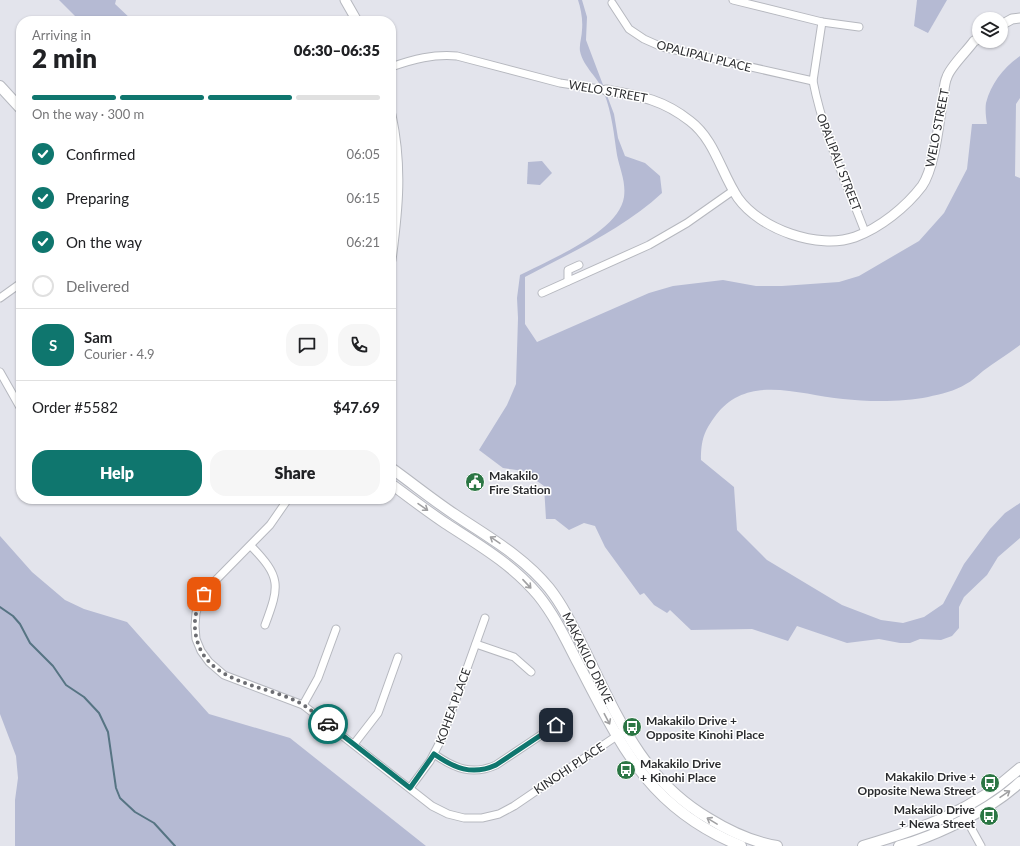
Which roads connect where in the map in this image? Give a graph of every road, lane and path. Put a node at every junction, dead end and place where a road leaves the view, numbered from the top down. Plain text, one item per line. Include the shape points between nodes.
1 (345, 0) edge
2 (733, 0) edge
3 (612, 3) dead end
4 (354, 16) edge
5 (1020, 18) edge
6 (1008, 21) edge
7 (822, 22) junction
8 (858, 27) dead end
9 (972, 44) edge
10 (396, 65) edge
11 (813, 81) junction
12 (0, 86) edge
13 (606, 90) joint
14 (16, 104) edge
15 (396, 140) edge
16 (734, 190) junction
17 (396, 221) edge
18 (865, 232) junction
19 (579, 265) dead end
20 (568, 281) junction
21 (16, 287) edge
22 (542, 293) dead end
23 (0, 298) edge
24 (0, 372) edge
25 (16, 400) edge
26 (396, 472) edge
27 (396, 488) edge
28 (285, 504) edge
29 (452, 513) junction
30 (445, 523) junction
31 (251, 546) junction
32 (485, 618) dead end
33 (265, 625) dead end
34 (336, 629) dead end
35 (476, 644) junction
36 (398, 657) dead end
37 (531, 672) dead end
38 (303, 705) junction
39 (568, 717) dead end
40 (620, 734) junction
41 (354, 744) junction
42 (434, 754) junction
43 (1020, 768) edge
44 (1020, 782) edge
45 (410, 788) junction
46 (964, 814) junction
47 (744, 843) edge
48 (777, 846) edge
49 (863, 846) edge
50 (899, 846) edge
51 (981, 846) edge

1 - 4 street
2 - 7 street
3 - 11 street, OPALIPALI PLACE via 629,29 662,47
5 - 6 street
7 - 8 street
7 - 11 street, OPALIPALI STREET
9 - 18 street, WELO STREET via 947,76 929,171 922,186 900,209
10 - 13 street, WELO STREET via 421,57 457,56 560,82
11 - 18 street, OPALIPALI STREET via 822,121
12 - 14 main road
13 - 16 street, WELO STREET via 651,98 691,122 706,137
15 - 17 street via 399,197
16 - 18 street, WELO STREET via 756,216 781,231 803,238 828,241 854,237
16 - 20 street via 687,223 649,245
19 - 20 street via 568,270
20 - 22 street
21 - 23 street
24 - 25 street
26 - 29 main road, MAKAKILO DRIVE
27 -> 30 main road, MAKAKILO DRIVE
28 - 31 street, KINOHI PLACE
29 - 30 main road
40 -> 29 main road, MAKAKILO DRIVE via 563,606 514,554
30 -> 40 main road, MAKAKILO DRIVE via 506,564 539,596 552,614
31 - 33 street via 269,566 275,580 274,600
31 - 38 street, KINOHI PLACE via 211,585 200,600 195,626 198,645 209,662 224,675
32 - 35 street, KOHEA PLACE
34 - 38 street via 318,678
35 - 37 street via 514,657
35 - 42 street, KOHEA PLACE via 447,726
36 - 41 street via 378,713
38 - 41 street, KINOHI PLACE
39 - 42 street via 486,769 460,769
40 - 45 street, KINOHI PLACE via 514,806 490,817 464,818 440,810
40 - 47 main road, MAKAKILO DRIVE via 678,796 697,812
41 - 45 street, KINOHI PLACE
42 - 45 street, KOHEA PLACE
43 - 46 main road
46 -> 44 main road via 987,806
46 - 49 main road
46 - 50 main road via 952,826
46 - 51 street
47 - 48 main road, MAKAKILO DRIVE

